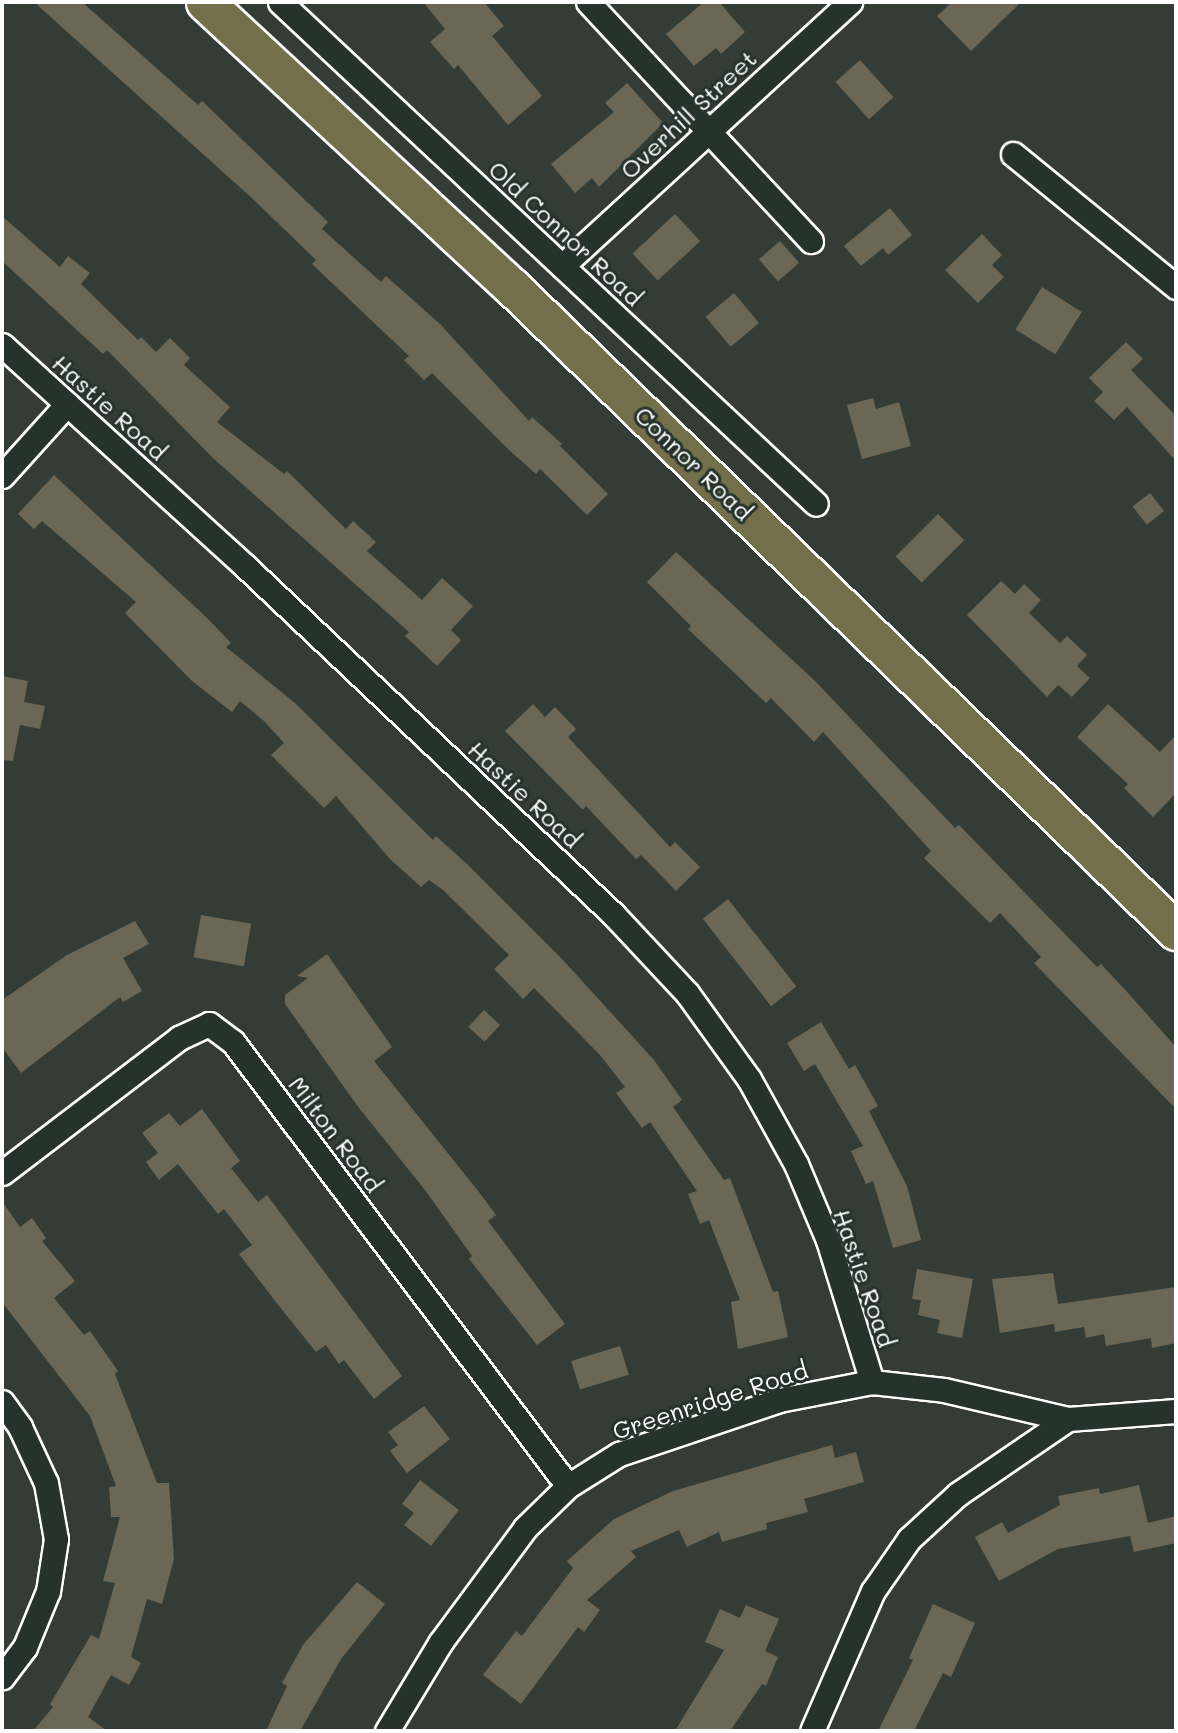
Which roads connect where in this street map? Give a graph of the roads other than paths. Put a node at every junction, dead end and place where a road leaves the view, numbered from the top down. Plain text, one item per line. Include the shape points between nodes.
1 (205, 2) edge
2 (280, 2) edge
3 (588, 2) edge
4 (850, 2) edge
5 (708, 130) junction
6 (1013, 154) dead end
7 (811, 242) dead end
8 (562, 266) junction
9 (1176, 287) edge
10 (2, 345) edge
11 (67, 404) junction
12 (2, 475) edge
13 (816, 504) dead end
14 (1176, 931) edge
15 (2, 1173) edge
16 (872, 1381) junction
17 (2, 1402) edge
18 (1176, 1411) edge
19 (1068, 1419) junction
20 (568, 1486) junction
21 (2, 1677) edge
22 (387, 1731) edge
23 (812, 1731) edge

1 - 14 main road, Connor Road via 513,288
2 - 8 street, Old Connor Road
3 - 5 street
4 - 5 street, Overhill Street
5 - 7 street
5 - 8 street, Overhill Street
6 - 9 street
8 - 13 street, Old Connor Road
10 - 11 street, Hastie Road
11 - 12 street
11 - 16 street, Hastie Road via 614,915 688,993 749,1079 796,1164 828,1240
15 - 20 street, Milton Road via 179,1038 209,1024 233,1042
16 - 19 street, Greenridge Road via 944,1390
16 - 20 street, Greenridge Road via 779,1400 619,1454
17 - 21 street via 20,1427 46,1483 56,1539 48,1591 24,1647
18 - 19 street, Greenridge Road
19 - 23 street via 958,1494 909,1539 873,1591
20 - 22 street, Greenridge Road via 525,1528 440,1643

